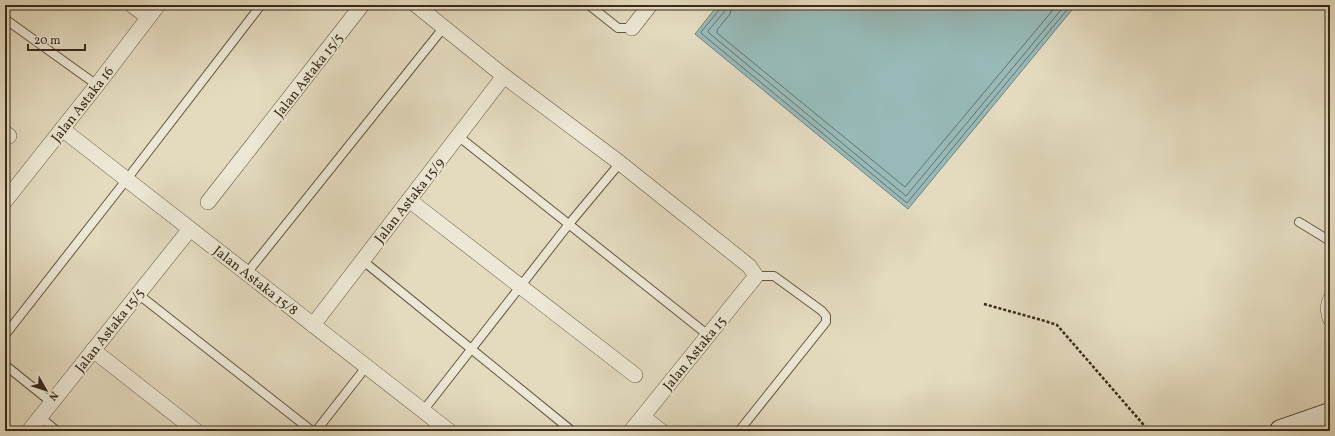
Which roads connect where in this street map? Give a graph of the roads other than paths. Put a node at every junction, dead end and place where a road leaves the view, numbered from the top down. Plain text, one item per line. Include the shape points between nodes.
1 (132, 5) edge
2 (158, 5) edge
3 (261, 5) edge
4 (362, 5) edge
5 (416, 5) edge
6 (590, 5) edge
7 (650, 5) edge
8 (148, 17) junction
9 (5, 18) edge
10 (444, 27) junction
11 (632, 28) joint
12 (504, 76) junction
13 (97, 85) junction
14 (62, 129) junction
15 (458, 136) junction
16 (620, 163) junction
17 (127, 179) junction
18 (409, 200) junction
19 (5, 201) edge
20 (208, 202) dead end
21 (1299, 222) dead end
22 (569, 224) junction
23 (190, 228) junction
24 (1330, 241) edge
25 (362, 260) junction
26 (247, 273) junction
27 (756, 276) junction
28 (521, 287) junction
29 (138, 294) junction
30 (1330, 300) edge
31 (1330, 318) edge
32 (313, 325) junction
33 (5, 335) edge
34 (708, 335) junction
35 (471, 349) junction
36 (93, 350) junction
37 (5, 365) edge
38 (366, 367) junction
39 (635, 375) dead end
40 (51, 402) junction
41 (423, 411) junction
42 (1330, 414) edge
43 (40, 417) junction
44 (643, 417) junction
45 (29, 431) edge
46 (57, 431) edge
47 (196, 431) edge
48 (312, 431) edge
49 (316, 431) edge
50 (449, 431) edge
51 (572, 431) edge
52 (631, 431) edge
53 (660, 431) edge
54 (739, 431) edge
55 (1281, 431) edge

1 - 8 street
2 - 8 street, Jalan Astaka 16
3 - 17 lane
4 - 20 street, Jalan Astaka 15/5
5 - 10 street
6 - 11 lane via 618,28
7 - 11 street
8 - 13 street, Jalan Astaka 16
9 - 13 lane
10 - 12 street
10 - 26 lane
12 - 15 street, Jalan Astaka 15/9
12 - 16 street
13 - 14 street, Jalan Astaka 16
14 - 17 street, Jalan Astaka 15/8
14 - 19 street, Jalan Astaka 16
15 - 18 street, Jalan Astaka 15/9
15 - 22 lane
16 - 22 lane
16 - 27 street via 749,266
17 - 23 street, Jalan Astaka 15/8
17 - 33 lane
18 - 25 street, Jalan Astaka 15/9
18 - 28 street
21 - 24 lane
22 - 28 lane
22 - 34 lane
23 - 26 street, Jalan Astaka 15/8
23 - 29 street, Jalan Astaka 15/5
25 - 32 street, Jalan Astaka 15/9
25 - 35 lane
26 - 32 street, Jalan Astaka 15/8
27 - 34 street, Jalan Astaka 15
27 - 54 lane via 774,276 822,311 826,316 826,322
28 - 35 lane
28 - 39 street
29 - 36 street, Jalan Astaka 15/5
29 - 48 lane
30 - 31 street
32 - 38 street, Jalan Astaka 15/8
34 - 44 street, Jalan Astaka 15
35 - 41 lane
35 - 51 lane
36 - 40 street, Jalan Astaka 15/5
36 - 47 street
37 - 40 lane
38 - 41 street, Jalan Astaka 15/8
38 - 49 lane
40 - 43 street, Jalan Astaka 15/5
41 - 50 street, Jalan Astaka 15/8
42 - 55 street
43 - 45 street, Jalan Astaka 15/5
43 - 46 lane
44 - 52 street, Jalan Astaka 15
44 - 53 street

